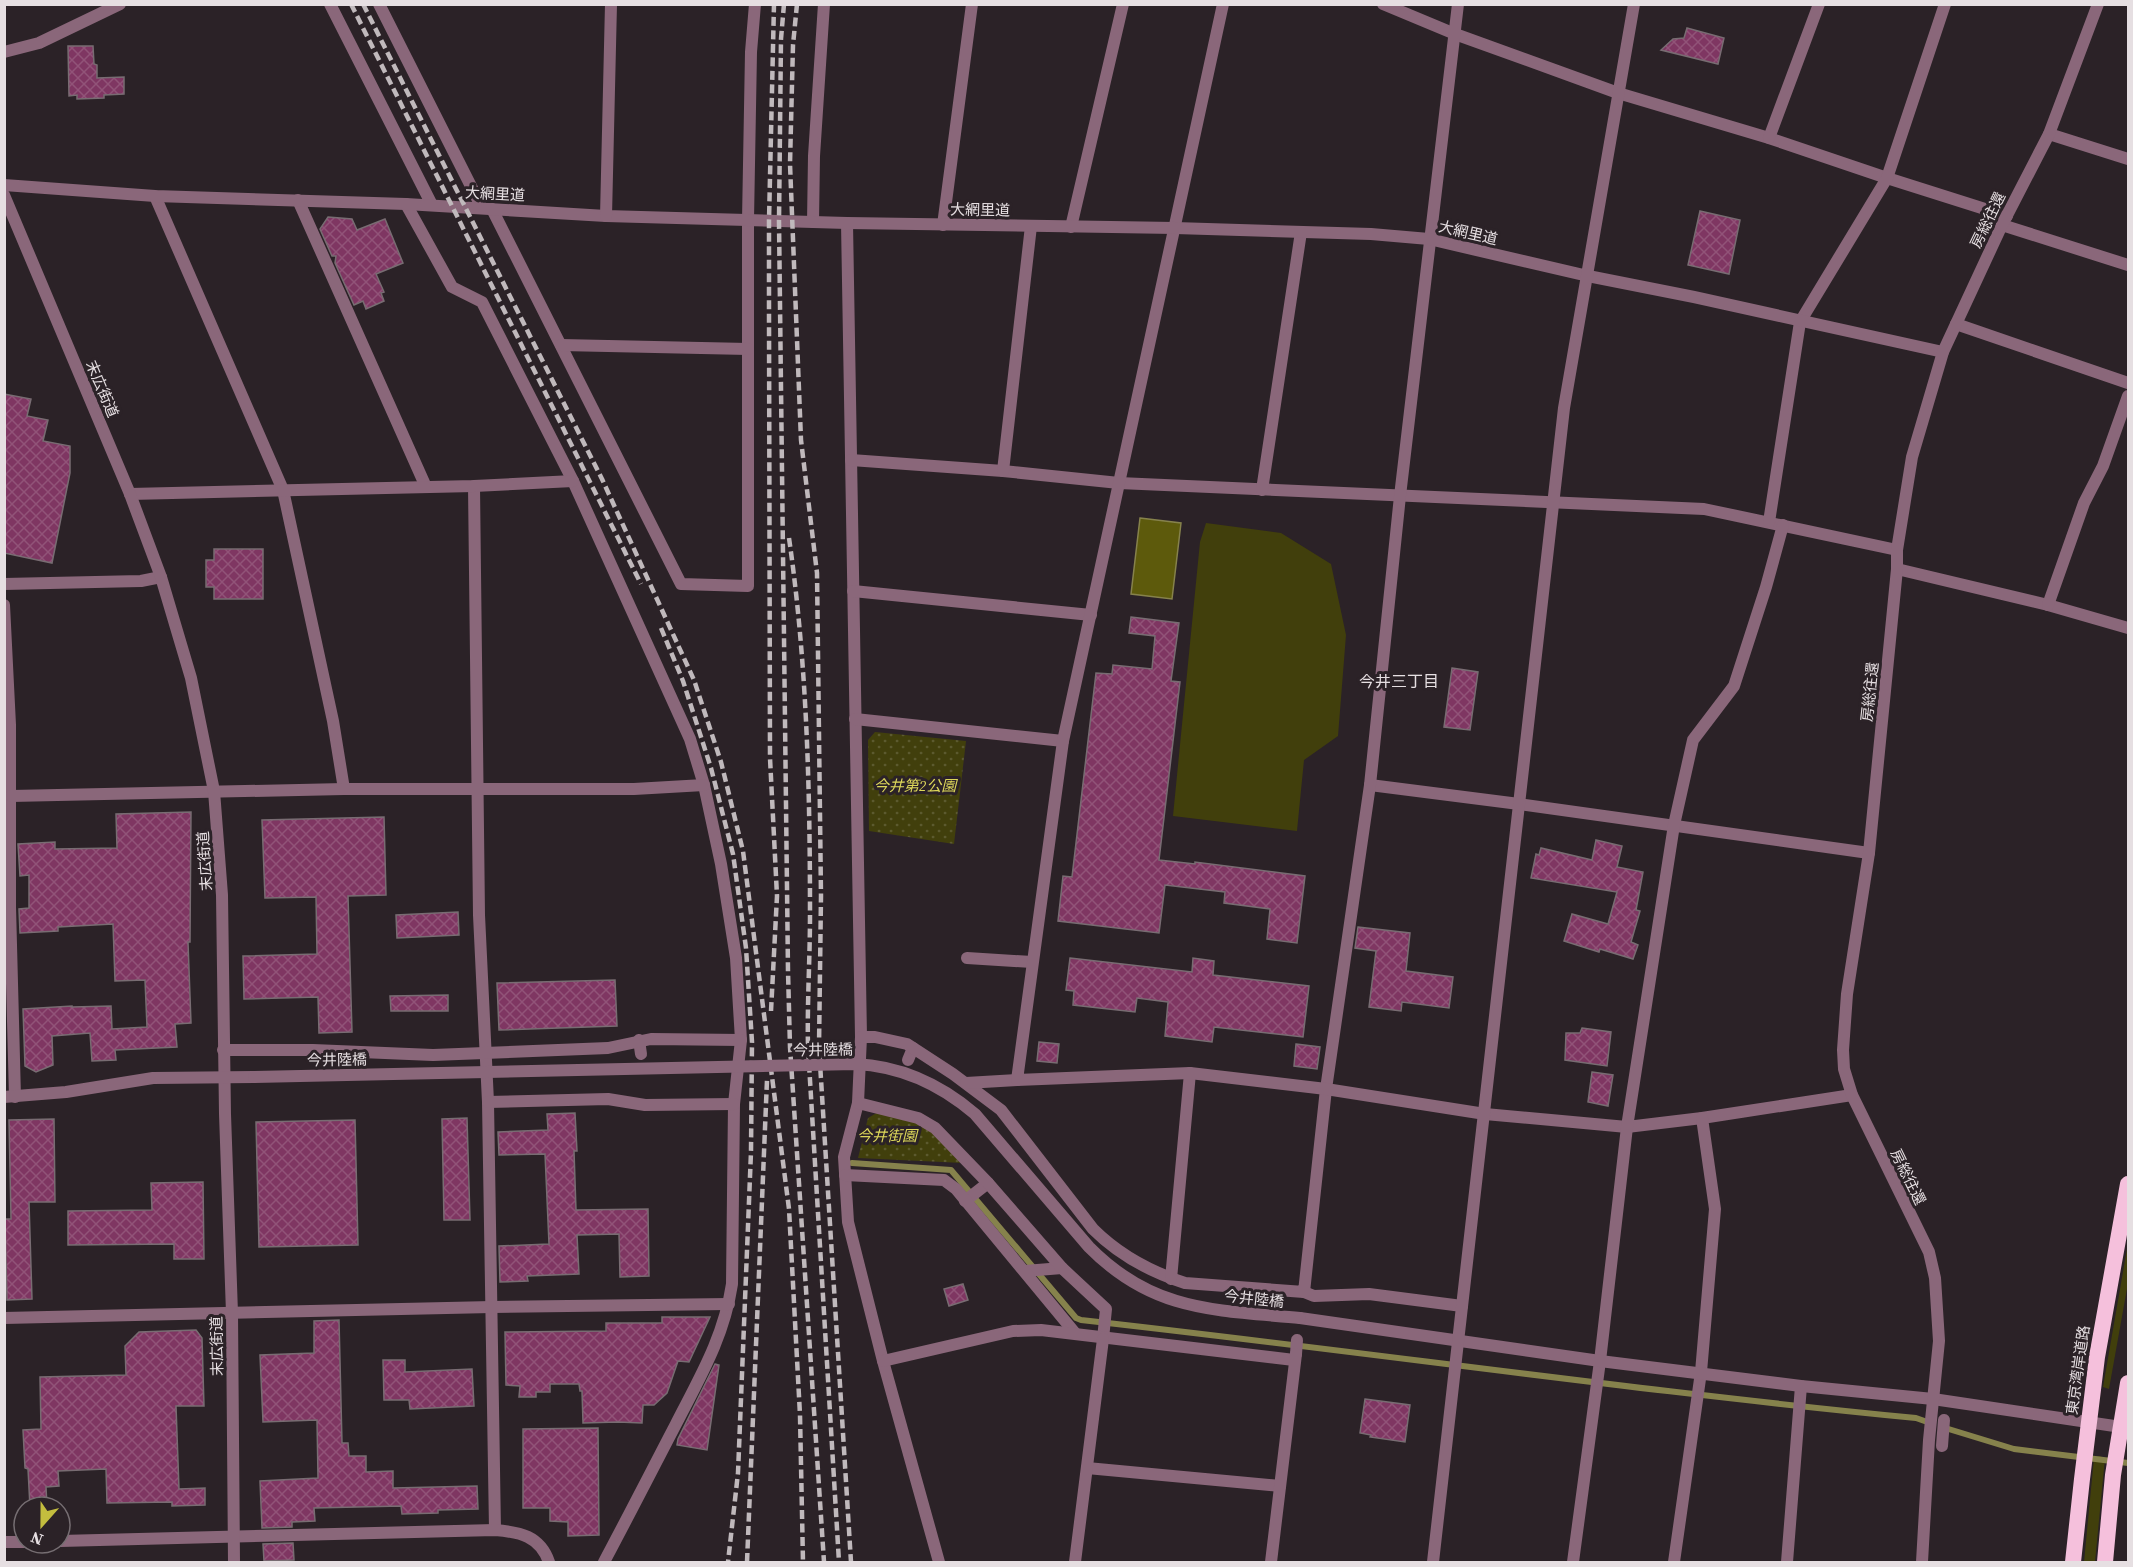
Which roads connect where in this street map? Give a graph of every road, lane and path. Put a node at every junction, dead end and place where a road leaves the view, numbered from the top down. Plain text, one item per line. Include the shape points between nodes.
1 (120, 4) edge
2 (330, 4) edge
3 (379, 4) edge
4 (611, 4) edge
5 (754, 4) edge
6 (824, 4) edge
7 (972, 4) edge
8 (1123, 4) edge
9 (1223, 4) edge
10 (1383, 4) edge
11 (1458, 4) edge
12 (1634, 4) edge
13 (1820, 4) edge
14 (1945, 4) edge
15 (2097, 4) edge
16 (1455, 33) junction
17 (4, 52) edge
18 (1618, 93) junction
19 (2049, 134) junction
20 (1769, 138) junction
21 (2128, 159) edge
22 (1887, 178) junction
23 (4, 185) edge
24 (4, 195) edge
25 (155, 196) junction
26 (298, 200) junction
27 (406, 204) junction
28 (432, 205) junction
29 (487, 209) junction
30 (606, 216) junction
31 (748, 220) junction
32 (2004, 220) junction
33 (813, 222) junction
34 (847, 223) junction
35 (943, 225) junction
36 (1030, 226) junction
37 (1071, 227) junction
38 (1175, 228) junction
39 (1301, 232) junction
40 (1429, 239) junction
41 (2128, 265) edge
42 (1588, 276) junction
43 (1800, 322) junction
44 (1956, 324) junction
45 (561, 345) junction
46 (748, 350) junction
47 (1943, 352) junction
48 (2128, 383) edge
49 (2128, 396) edge
50 (851, 460) junction
51 (1003, 471) junction
52 (573, 481) junction
53 (1119, 483) junction
54 (474, 486) junction
55 (426, 487) junction
56 (283, 490) junction
57 (1262, 490) junction
58 (130, 494) junction
59 (1400, 496) junction
60 (1554, 501) junction
61 (1769, 522) junction
62 (1783, 525) junction
63 (1897, 550) junction
64 (1897, 569) junction
65 (161, 577) junction
66 (4, 584) edge
67 (853, 591) junction
68 (4, 605) edge
69 (2048, 605) junction
70 (1091, 615) junction
71 (2128, 628) edge
72 (855, 719) junction
73 (7, 725) edge
74 (1063, 741) junction
75 (704, 785) junction
76 (1370, 785) junction
77 (344, 789) junction
78 (479, 789) junction
79 (214, 791) junction
80 (11, 796) junction
81 (1519, 804) junction
82 (1674, 825) junction
83 (1869, 853) junction
84 (7, 907) edge
85 (967, 958) dead end
86 (1032, 962) junction
87 (861, 1037) junction
88 (639, 1040) junction
89 (741, 1040) junction
90 (913, 1048) junction
91 (224, 1050) junction
92 (485, 1054) junction
93 (641, 1054) dead end
94 (908, 1060) dead end
95 (1190, 1073) junction
96 (225, 1077) junction
97 (1017, 1080) junction
98 (966, 1083) junction
99 (1326, 1089) junction
100 (1852, 1095) junction
101 (10, 1097) edge
102 (488, 1102) junction
103 (858, 1103) junction
104 (734, 1104) junction
105 (1485, 1114) junction
106 (1702, 1118) junction
107 (1627, 1127) junction
108 (845, 1175) junction
109 (988, 1183) junction
110 (2128, 1184) edge
111 (965, 1201) junction
112 (1062, 1268) junction
113 (1025, 1271) junction
114 (1171, 1279) junction
115 (1304, 1292) junction
116 (729, 1304) junction
117 (1462, 1306) junction
118 (492, 1307) junction
119 (232, 1313) junction
120 (4, 1318) edge
121 (1075, 1333) junction
122 (1103, 1339) junction
123 (1297, 1340) dead end
124 (1458, 1341) junction
125 (1295, 1357) junction
126 (883, 1361) junction
127 (1600, 1361) junction
128 (1701, 1372) junction
129 (2128, 1383) edge
130 (1801, 1386) junction
131 (1933, 1399) junction
132 (1944, 1420) dead end
133 (2088, 1423) junction
134 (2121, 1428) junction
135 (1942, 1446) dead end
136 (1087, 1468) junction
137 (1280, 1486) junction
138 (495, 1530) junction
139 (234, 1536) junction
140 (72, 1541) edge
141 (234, 1563) edge
142 (549, 1563) edge
143 (604, 1563) edge
144 (939, 1563) edge
145 (1075, 1563) edge
146 (1271, 1563) edge
147 (1433, 1563) edge
148 (1573, 1563) edge
149 (1674, 1563) edge
150 (1787, 1563) edge
151 (1922, 1563) edge
152 (2073, 1563) edge
153 (2105, 1563) edge

1 - 17 street via 39,43
2 - 28 street
3 - 29 street
4 - 30 street
5 - 31 street
6 - 33 street
7 - 35 street
8 - 37 street
9 - 38 street
10 - 16 street
11 - 16 street
12 - 18 street
13 - 20 street
14 - 22 street
15 - 19 street, 房総往還
16 - 18 street
16 - 40 street
18 - 20 street
18 - 42 street
19 - 21 street
19 - 32 street, 房総往還
20 - 22 street
22 - 32 street
22 - 43 street
23 - 25 street, 大網里道
24 - 58 street, 末広街道
25 - 26 street, 大網里道
25 - 56 street
26 - 27 street, 大網里道
26 - 55 street
27 - 28 street, 大網里道
27 - 52 street via 452,287 482,302
28 - 29 street, 大網里道
29 - 30 street, 大網里道
29 - 45 street
30 - 31 street, 大網里道
31 - 33 street, 大網里道
31 - 46 street
32 - 41 street
32 - 44 street, 房総往還
33 - 34 street, 大網里道
34 - 35 street, 大網里道
34 - 50 street
35 - 36 street, 大網里道
36 - 37 street, 大網里道
36 - 51 street
37 - 38 street, 大網里道
38 - 39 street, 大網里道
38 - 53 street
39 - 40 street, 大網里道
39 - 57 street
40 - 42 street, 大網里道
40 - 59 street
42 - 43 street, 大網里道
42 - 60 street via 1574,340
43 - 47 street, 大網里道
43 - 61 street
44 - 47 street, 房総往還
44 - 48 street
45 - 46 street
45 - 46 street via 681,584 748,586
47 - 63 street, 房総往還 via 1912,458
49 - 69 street
50 - 51 street
50 - 67 street
51 - 53 street
52 - 54 street
52 - 75 street via 690,739
53 - 57 street
53 - 70 street
54 - 55 street
54 - 78 street
55 - 56 street
56 - 58 street
56 - 77 street
57 - 59 street
58 - 65 street, 末広街道
59 - 60 street
59 - 76 street
60 - 61 street via 1704,509
60 - 81 street
61 - 62 street
62 - 63 street
62 - 82 street via 1734,686 1693,740
63 - 64 street, 房総往還
64 - 69 street
64 - 83 street, 房総往還
65 - 66 street via 141,581
65 - 79 street, 末広街道 via 191,678
67 - 70 street
67 - 72 street
68 - 73 street
69 - 71 street
70 - 74 street
72 - 74 street
72 - 87 street
73 - 80 street
74 - 86 street
75 - 78 street
75 - 89 street via 722,864 736,958
76 - 81 street
76 - 99 street
77 - 78 street
77 - 79 street
78 - 92 street
79 - 80 street
79 - 91 street, 末広街道 via 222,895
80 - 84 street
81 - 82 street
81 - 105 street
82 - 83 street
82 - 107 street
83 - 100 street, 房総往還 via 1847,994 1844,1070
84 - 101 street
85 - 86 street
86 - 97 street
87 - 90 street via 891,1040
87 - 103 street
88 - 89 street
88 - 92 street via 608,1048
88 - 93 street
89 - 104 street
90 - 94 street
90 - 98 street
91 - 92 street
91 - 96 street, 末広街道
92 - 102 street
95 - 97 street
95 - 99 street
95 - 114 street
96 - 101 street, 今井陸橋 via 153,1078
96 - 119 street, 末広街道
96 - 124 street, 今井陸橋, bridge via 855,1064 894,1069 929,1082 975,1114 1077,1235 1103,1262 1137,1286 1194,1307
97 - 98 street
98 - 114 street via 1001,1110 1102,1238 1133,1260
99 - 105 street
99 - 115 street
100 - 106 street
100 - 131 street, 房総往還 via 1929,1252 1935,1278 1939,1341
102 - 104 street via 608,1099
102 - 118 street
103 - 108 street via 844,1157
103 - 109 street via 903,1109 935,1128
104 - 116 street
105 - 107 street
105 - 117 street
106 - 107 street
106 - 128 street via 1715,1209
107 - 127 street
108 - 111 street via 944,1180
108 - 126 street via 851,1241
109 - 111 street
109 - 112 street
110 - 133 highway, 東京湾岸道路
111 - 113 street
112 - 113 street
112 - 122 street via 1106,1309
113 - 121 street
114 - 115 street
115 - 117 street via 1314,1296 1369,1294
116 - 118 street
116 - 143 street via 709,1359
117 - 124 street
118 - 119 street
118 - 138 street
119 - 120 street
119 - 139 street, 末広街道
121 - 122 street
121 - 126 street via 1013,1331
122 - 125 street
122 - 136 street
123 - 125 street
124 - 127 street, 今井陸橋
124 - 147 street
125 - 137 street
126 - 144 street
127 - 128 street, 今井陸橋
127 - 148 street
128 - 130 street, 今井陸橋
128 - 149 street
129 - 134 highway
130 - 131 street, 今井陸橋
130 - 150 street
131 - 133 street, 今井陸橋
131 - 151 street, 房総往還
132 - 135 street
133 - 134 street, 今井陸橋
133 - 152 highway, 東京湾岸道路
134 - 153 highway
136 - 137 street
136 - 145 street
137 - 146 street
138 - 139 street
138 - 142 street via 525,1534 535,1540
139 - 140 street
139 - 141 street, 末広街道

